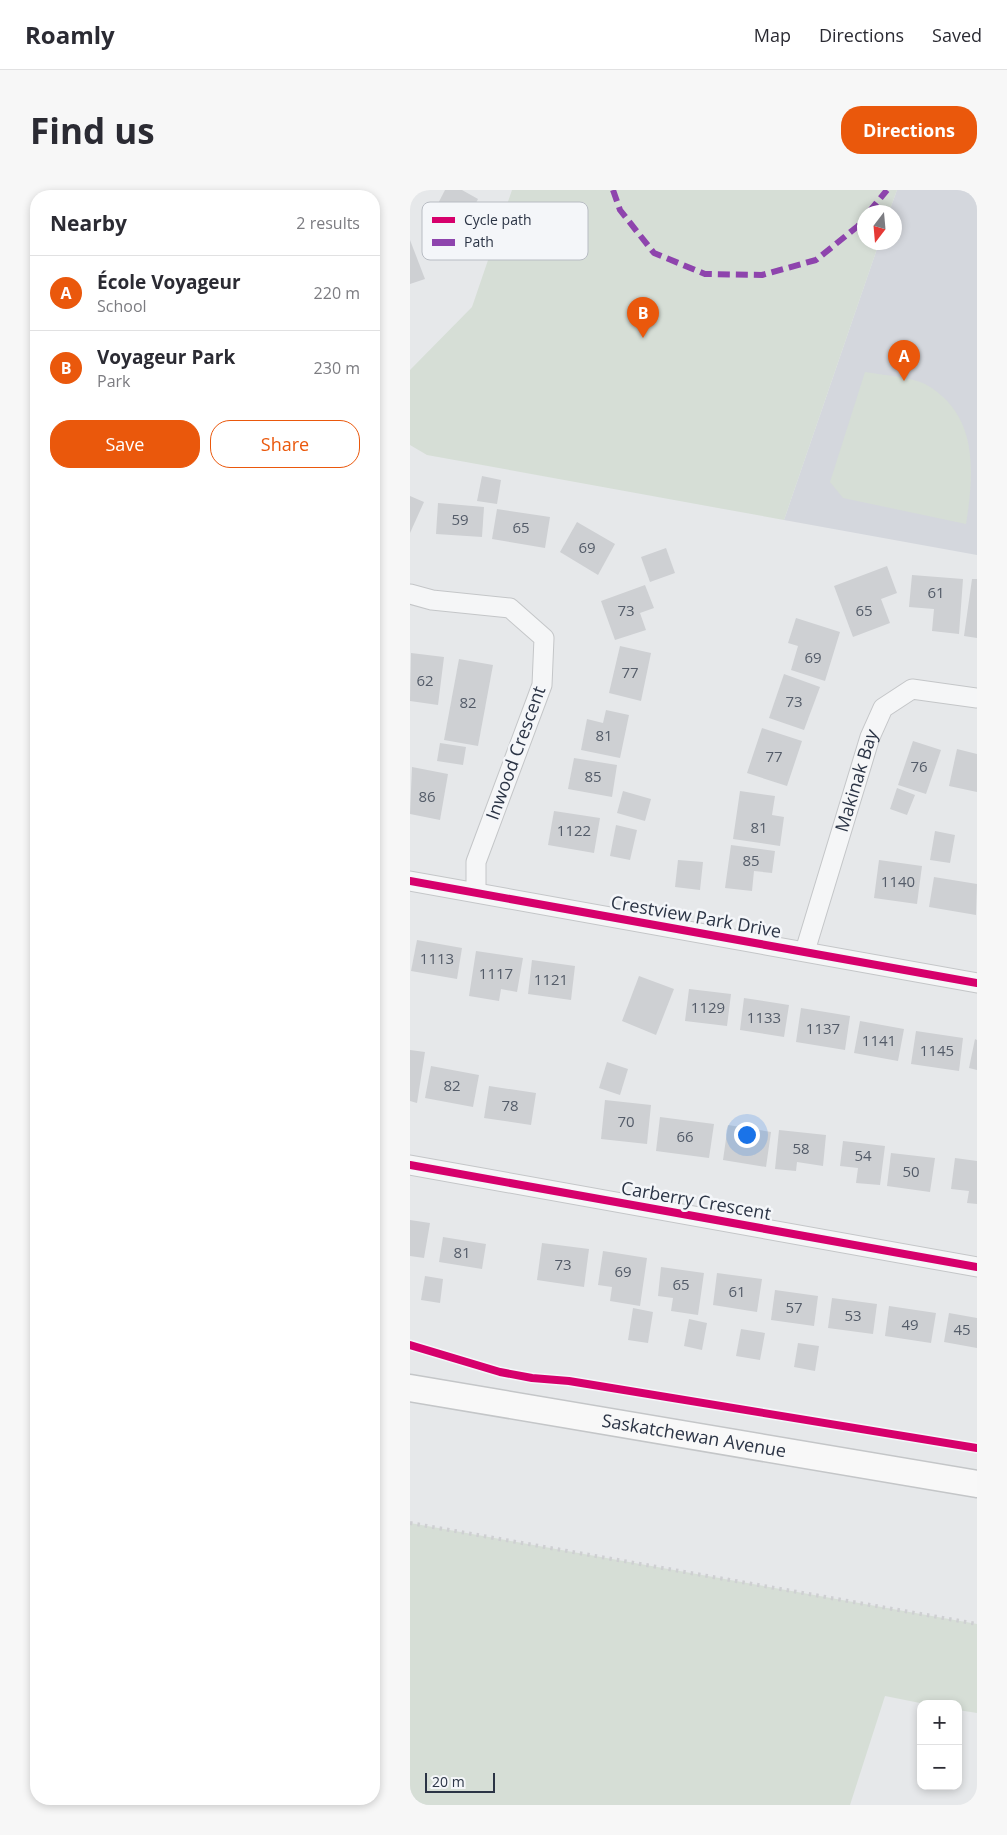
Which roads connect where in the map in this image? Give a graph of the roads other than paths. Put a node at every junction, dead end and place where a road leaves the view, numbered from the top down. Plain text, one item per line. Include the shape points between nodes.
1 (410, 594) edge
2 (977, 698) edge
3 (410, 880) edge
4 (476, 892) junction
5 (805, 951) junction
6 (977, 983) edge
7 (410, 1164) edge
8 (977, 1267) edge
9 (410, 1388) edge
10 (977, 1484) edge

1 - 4 street, Inwood Crescent via 432,600 510,608 544,638 542,685 476,862
2 - 5 street, Makinak Bay via 912,689 883,708 870,737
3 - 4 street, Crestview Park Drive
4 - 5 street, Crestview Park Drive
5 - 6 street, Crestview Park Drive
7 - 8 street, Carberry Crescent
9 - 10 main road, Saskatchewan Avenue

